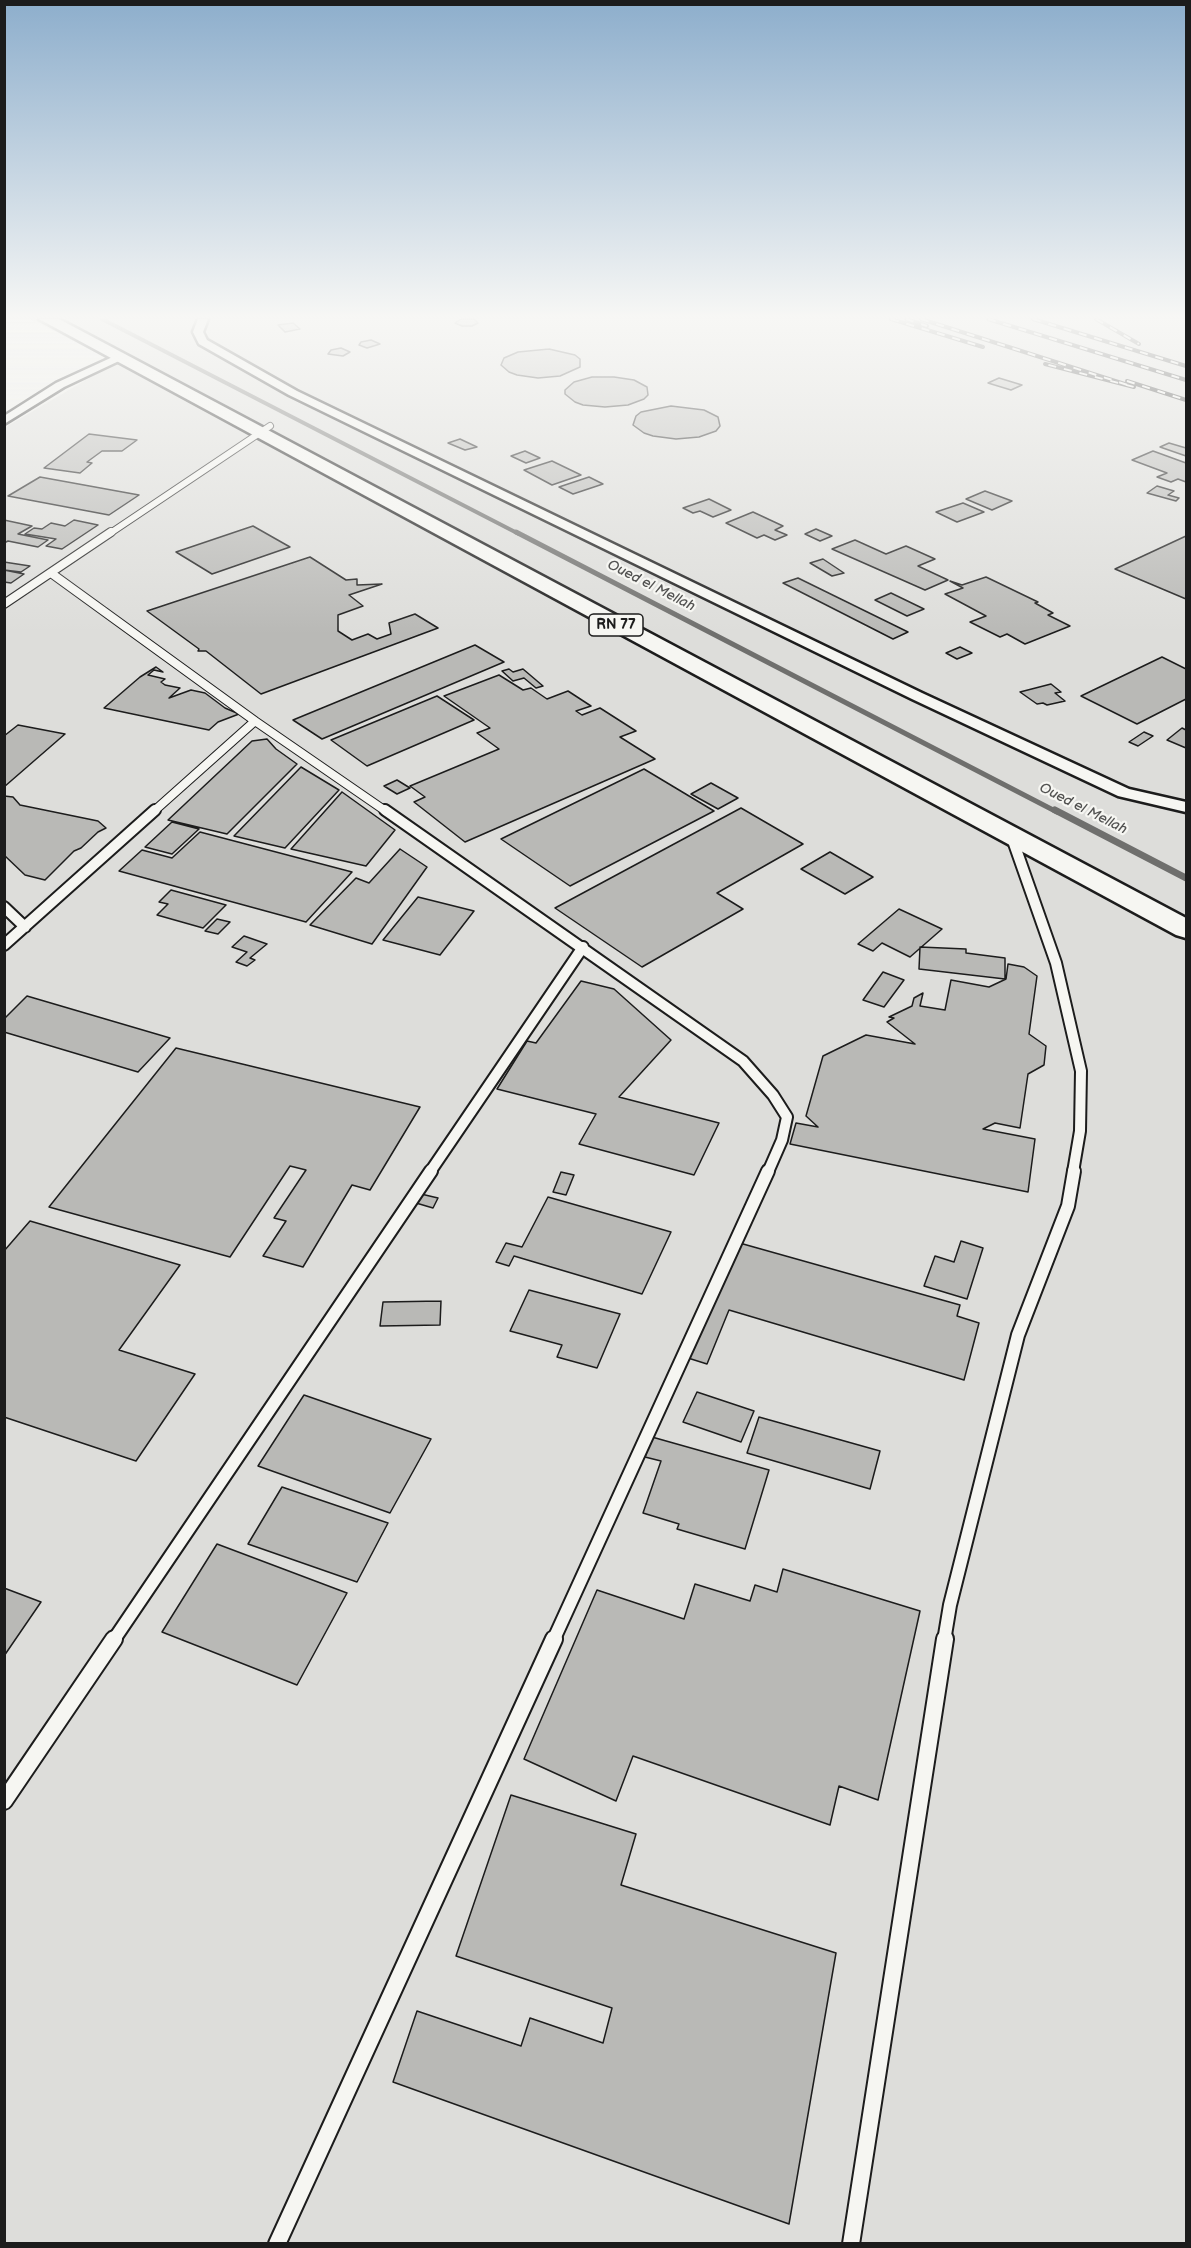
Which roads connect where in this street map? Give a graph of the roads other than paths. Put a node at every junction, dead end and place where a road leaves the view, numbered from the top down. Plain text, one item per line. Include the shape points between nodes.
1 (253, 424) edge
2 (254, 424) edge
3 (357, 424) edge
4 (263, 429) junction
5 (51, 573) junction
6 (4, 604) edge
7 (255, 721) junction
8 (1186, 807) edge
9 (1011, 835) junction
10 (4, 907) edge
11 (1186, 910) edge
12 (25, 927) junction
13 (1186, 929) edge
14 (4, 945) edge
15 (583, 947) junction
16 (4, 1801) edge
17 (277, 2244) edge
18 (851, 2244) edge

1 - 4 main road, RN 77
2 - 4 main road, RN 77
3 - 8 street via 1125,793
4 - 5 lane
4 - 9 main road, RN 77
4 - 11 main road, RN 77
5 - 6 lane
5 - 7 lane
7 - 12 lane
7 - 15 lane
9 - 13 main road, RN 77
9 - 18 lane via 1056,963 1081,1071 1080,1131 1068,1206 1018,1335 950,1605
10 - 12 lane
12 - 14 lane
15 - 16 lane
15 - 17 lane via 743,1061 787,1117 782,1140

